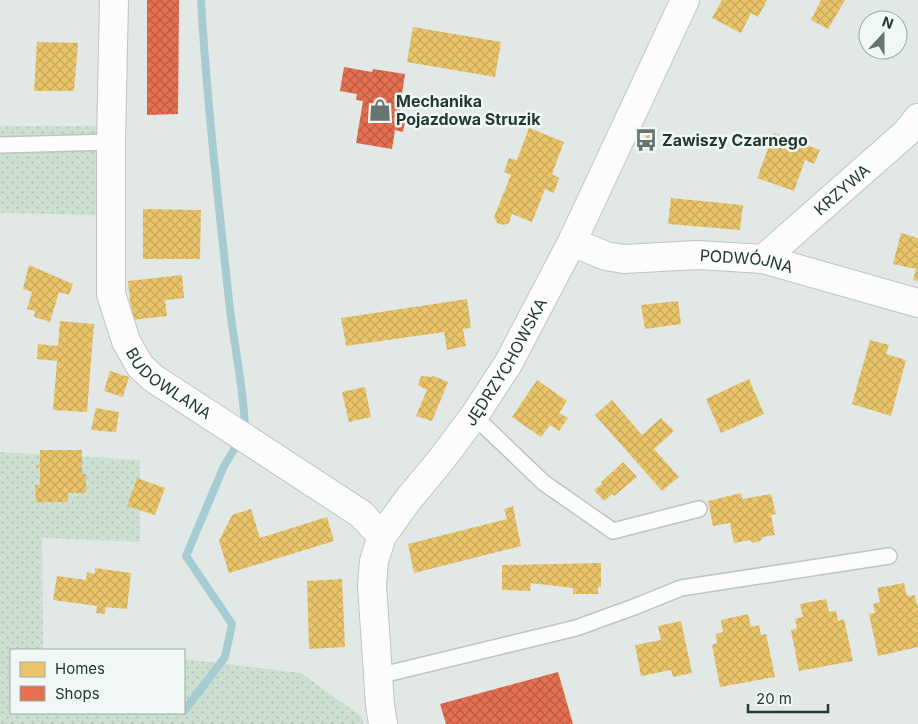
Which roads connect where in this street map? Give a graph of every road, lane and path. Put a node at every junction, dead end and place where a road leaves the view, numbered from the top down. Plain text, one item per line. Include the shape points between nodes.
1 (114, 0) edge
2 (685, 0) edge
3 (918, 118) edge
4 (111, 142) junction
5 (0, 145) edge
6 (572, 242) junction
7 (763, 259) junction
8 (918, 303) edge
9 (474, 416) junction
10 (699, 509) dead end
11 (382, 536) junction
12 (889, 556) dead end
13 (378, 676) junction
14 (383, 724) edge

1 - 4 street, BUDOWLANA
2 - 6 street, JĘDRZYCHOWSKA
3 - 7 street, KRZYWA via 906,133
4 - 5 lane
4 - 11 street, BUDOWLANA via 111,294 126,341 140,366 153,378 361,514
6 - 7 street, PODWÓJNA via 606,256 624,258 698,256
6 - 9 street, JĘDRZYCHOWSKA via 508,364
7 - 8 street, PODWÓJNA
9 - 10 lane via 544,482 613,531
9 - 11 street, JĘDRZYCHOWSKA
11 - 13 street, JĘDRZYCHOWSKA via 374,561 372,585
12 - 13 lane via 681,588 576,628
13 - 14 street, JĘDRZYCHOWSKA

